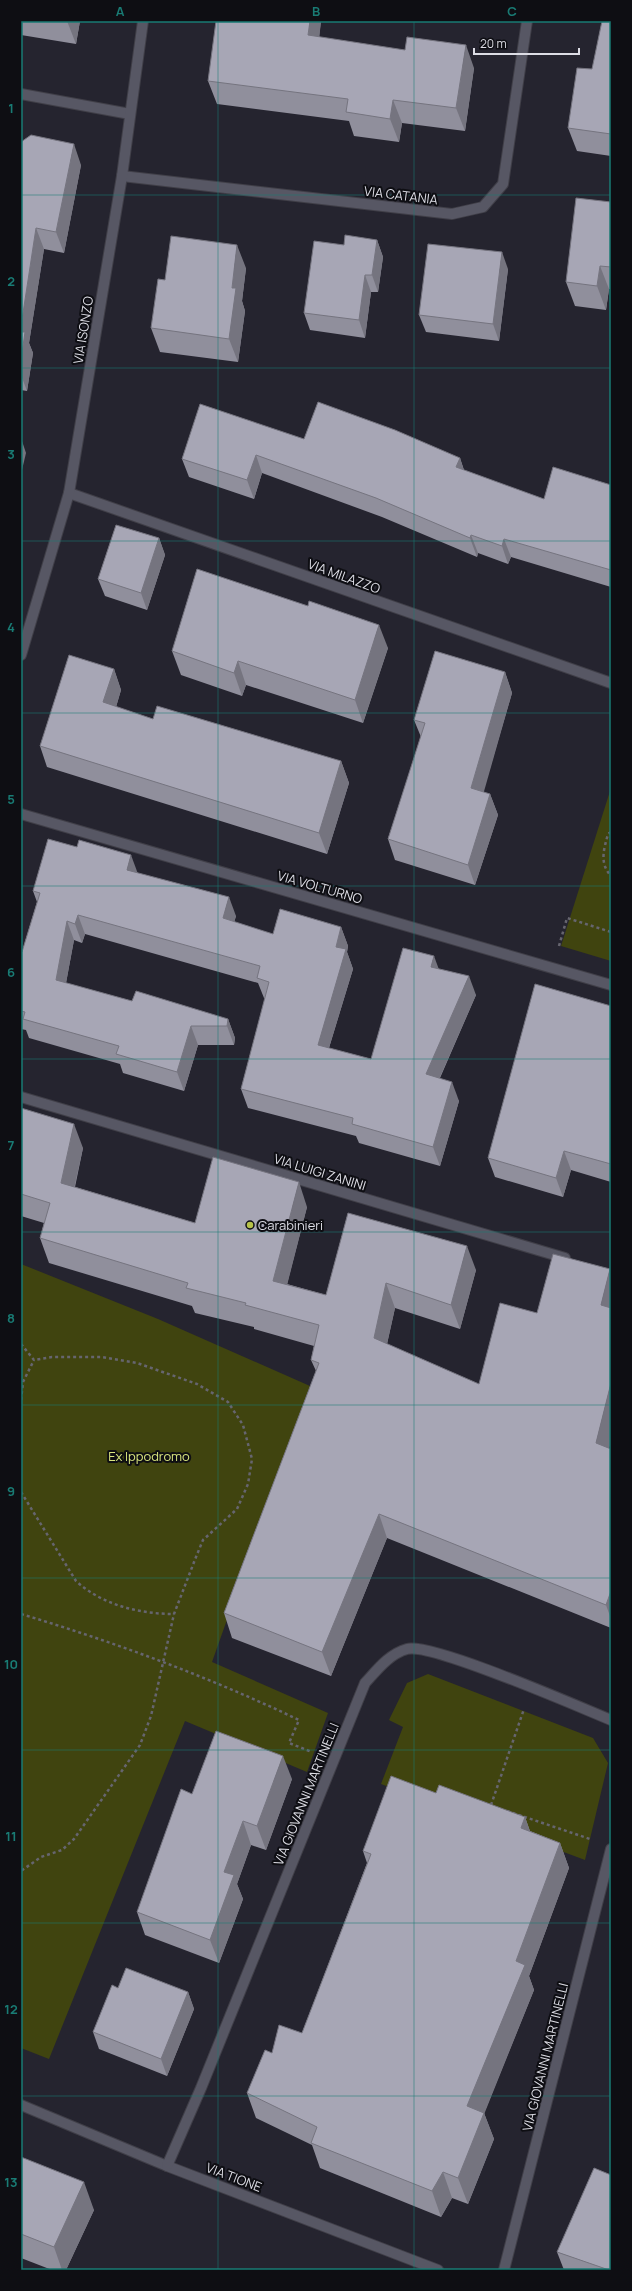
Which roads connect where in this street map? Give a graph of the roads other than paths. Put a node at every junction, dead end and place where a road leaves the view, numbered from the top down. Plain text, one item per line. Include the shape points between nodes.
1 (143, 21) edge
2 (527, 21) edge
3 (21, 94) edge
4 (130, 114) junction
5 (122, 176) junction
6 (69, 493) junction
7 (23, 638) edge
8 (21, 655) edge
9 (611, 683) edge
10 (21, 814) edge
11 (611, 985) edge
12 (21, 1097) edge
13 (573, 1261) edge
14 (611, 1720) edge
15 (611, 1850) edge
16 (21, 2105) edge
17 (167, 2166) junction
18 (438, 2270) edge
19 (504, 2270) edge

1 - 4 street, VIA ISONZO
2 - 5 street, VIA CATANIA via 503,184 483,207 452,214
3 - 4 street
4 - 5 street, VIA ISONZO
5 - 6 street, VIA ISONZO
6 - 7 street, VIA ISONZO
6 - 9 street, VIA MILAZZO
7 - 8 street, VIA ISONZO
10 - 11 street, VIA VOLTURNO
12 - 13 street, VIA LUIGI ZANINI
14 - 17 street, VIA GIOVANNI MARTINELLI via 531,1687 432,1651 408,1648 386,1659 365,1683
15 - 19 street, VIA GIOVANNI MARTINELLI
16 - 17 street, VIA TIONE
17 - 18 street, VIA TIONE

